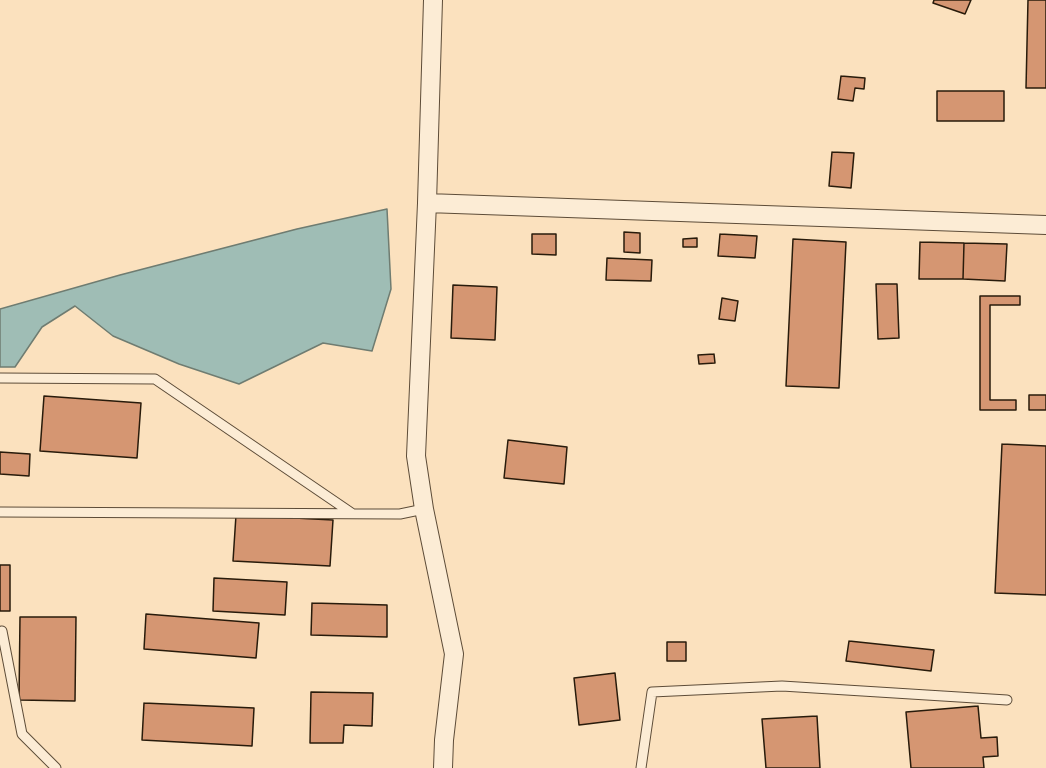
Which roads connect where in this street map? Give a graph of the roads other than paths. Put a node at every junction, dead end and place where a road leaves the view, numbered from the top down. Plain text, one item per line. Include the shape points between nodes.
1 (433, 0) edge
2 (427, 203) junction
3 (1046, 225) edge
4 (0, 378) edge
5 (424, 509) junction
6 (0, 512) edge
7 (353, 514) junction
8 (2, 631) dead end
9 (1007, 700) dead end
10 (56, 768) edge
11 (442, 768) edge
12 (641, 768) edge

1 - 2 street
2 - 3 street
2 - 5 street via 416,456
4 - 7 lane via 155,379
5 - 7 lane via 400,514
5 - 11 street via 454,654
6 - 7 lane
8 - 10 lane via 22,734
9 - 12 lane via 782,686 652,692

